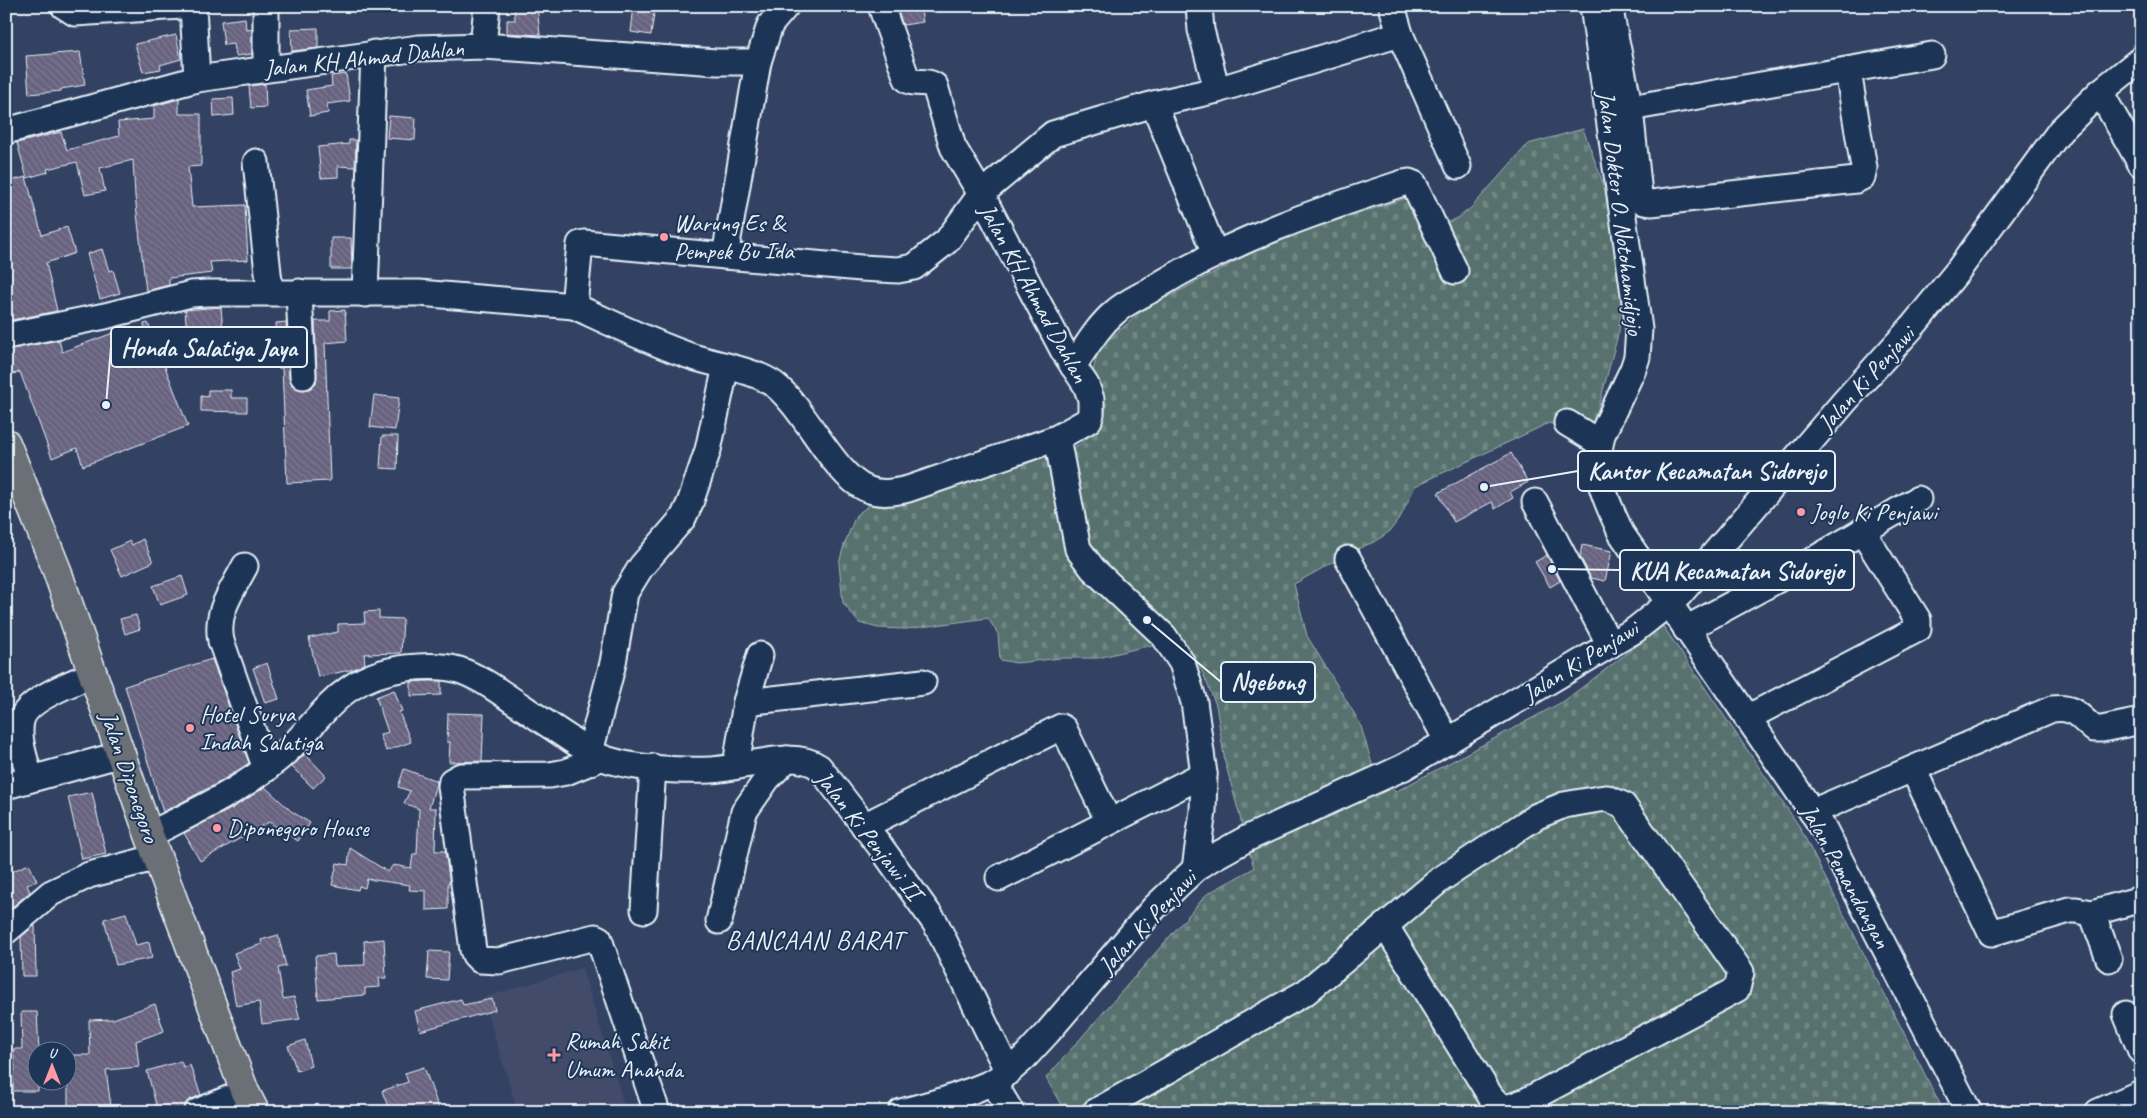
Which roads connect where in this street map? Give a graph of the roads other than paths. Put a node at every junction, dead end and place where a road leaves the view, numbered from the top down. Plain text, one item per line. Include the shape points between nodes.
1 (64, 6) edge
2 (181, 6) edge
3 (193, 6) edge
4 (266, 6) edge
5 (487, 6) edge
6 (882, 6) edge
7 (1199, 6) edge
8 (1392, 6) edge
9 (1593, 6) edge
10 (1613, 6) edge
11 (775, 12) edge
12 (1400, 34) junction
13 (483, 46) junction
14 (374, 53) junction
15 (1932, 55) dead end
16 (2141, 58) edge
17 (758, 62) junction
18 (266, 68) junction
19 (1848, 71) junction
20 (196, 79) junction
21 (1217, 90) junction
22 (2100, 92) junction
23 (1154, 104) junction
24 (1619, 110) junction
25 (6, 131) edge
26 (256, 162) dead end
27 (2141, 164) edge
28 (1458, 166) dead end
29 (981, 194) junction
30 (1215, 254) junction
31 (725, 256) junction
32 (1455, 271) dead end
33 (270, 291) junction
34 (299, 292) junction
35 (364, 294) junction
36 (574, 306) junction
37 (6, 336) edge
38 (726, 366) junction
39 (1073, 366) junction
40 (303, 376) dead end
41 (1567, 423) dead end
42 (1057, 438) junction
43 (1600, 442) junction
44 (8, 454) edge
45 (1918, 499) dead end
46 (1535, 502) dead end
47 (1862, 532) junction
48 (1348, 559) dead end
49 (245, 566) dead end
50 (1668, 603) junction
51 (1686, 629) junction
52 (1610, 645) junction
53 (760, 655) dead end
54 (94, 674) junction
55 (923, 682) dead end
56 (746, 702) junction
57 (1747, 718) junction
58 (2141, 720) edge
59 (1448, 742) junction
60 (122, 754) junction
61 (595, 755) junction
62 (788, 759) junction
63 (736, 766) junction
64 (653, 768) junction
65 (266, 769) junction
66 (1913, 769) junction
67 (1204, 774) junction
68 (30, 779) junction
69 (6, 786) edge
70 (1812, 812) junction
71 (1109, 822) junction
72 (864, 826) junction
73 (153, 846) junction
74 (1195, 869) junction
75 (999, 878) dead end
76 (2141, 898) edge
77 (644, 910) dead end
78 (2092, 913) junction
79 (719, 921) dead end
80 (1385, 925) junction
81 (6, 931) edge
82 (2109, 959) dead end
83 (2126, 1014) dead end
84 (2141, 1050) edge
85 (1000, 1077) junction
86 (2141, 1093) edge
87 (250, 1102) edge
88 (1500, 1108) edge
89 (197, 1112) edge
90 (657, 1112) edge
91 (901, 1112) edge
92 (1012, 1112) edge
93 (1095, 1112) edge
94 (1969, 1112) edge
95 (2098, 1112) edge

1 - 2 street via 75,13
3 - 20 street
4 - 18 street
5 - 13 street
6 - 29 street via 906,79 935,86 953,147
7 - 21 street via 1201,30
8 - 12 street
9 - 24 street, Jalan Dokter O. Notohamidjojo
10 - 24 street via 1611,16
11 - 17 street
12 - 21 street
12 - 28 street
13 - 14 street, Jalan KH Ahmad Dahlan via 441,46
13 - 17 street, Jalan KH Ahmad Dahlan
14 - 18 street, Jalan KH Ahmad Dahlan
14 - 35 street
15 - 19 street
16 - 22 street, Jalan Ki Penjawi
17 - 31 street
18 - 20 street, Jalan KH Ahmad Dahlan
19 - 24 street
19 - 24 street via 1864,168 1862,177 1856,180 1644,202 1639,194
20 - 25 street, Jalan KH Ahmad Dahlan
21 - 23 street
22 - 27 street
22 - 50 street, Jalan Ki Penjawi via 2060,131 1957,272 1912,327
23 - 29 street via 1053,134
23 - 30 street
24 - 43 street, Jalan Dokter O. Notohamidjojo via 1639,329 1633,370
26 - 33 street
29 - 31 street, Jalan KH Ahmad Dahlan via 947,242 914,267 898,270 861,268
29 - 39 street, Jalan KH Ahmad Dahlan
30 - 32 street via 1320,210 1409,182 1416,188
30 - 39 street via 1182,270 1115,312 1096,331
31 - 36 street, Jalan KH Ahmad Dahlan via 590,242 580,244
33 - 34 street
33 - 37 street via 191,294
34 - 35 street
34 - 40 street
35 - 36 street via 419,293
36 - 38 street, Jalan KH Ahmad Dahlan via 655,343
38 - 42 street, Jalan KH Ahmad Dahlan via 773,383 792,402 840,466 858,485 875,492 908,489
38 - 61 street via 708,450 690,503 683,518 641,567 625,593
39 - 42 street, Jalan KH Ahmad Dahlan via 1089,393 1091,414 1088,420
41 - 43 street
42 - 67 street via 1078,549 1093,569 1164,636 1182,663 1194,702
43 - 50 street, Jalan Dokter O. Notohamidjojo via 1600,485 1621,533
44 - 54 main road, Jalan Diponegoro via 56,568
45 - 47 street
46 - 52 street
47 - 51 street
47 - 57 street via 1918,620 1918,629
48 - 59 street
49 - 65 street via 220,613 218,627
50 - 51 street, Jalan Pemandangan
50 - 52 street, Jalan Ki Penjawi via 1635,630
51 - 57 street, Jalan Pemandangan
52 - 59 street, Jalan Ki Penjawi
53 - 56 street
54 - 60 main road, Jalan Diponegoro
54 - 68 street via 64,686 27,710 21,720 20,739
55 - 56 street
56 - 63 street
57 - 70 street, Jalan Pemandangan
58 - 66 street via 2094,729 2075,711 2052,709
59 - 74 street, Jalan Ki Penjawi via 1404,767 1241,841
60 - 68 street
60 - 73 main road, Jalan Diponegoro
61 - 64 street, Jalan Ki Penjawi II via 625,765
61 - 65 street, Jalan Ki Penjawi II via 486,683 458,670 428,665 388,670 348,688 334,698 293,746
61 - 90 street via 566,772 550,775 462,776 452,781 450,786 473,950 480,960 499,961 599,938
62 - 63 street, Jalan Ki Penjawi II
62 - 72 street, Jalan Ki Penjawi II via 812,762 819,767
62 - 79 street via 767,779 744,812
63 - 64 street, Jalan Ki Penjawi II via 711,770
64 - 77 street
65 - 73 street, Jalan Ki Penjawi II
66 - 70 street
66 - 78 street via 1988,931 1995,933 2069,910
67 - 71 street
67 - 74 street via 1203,812
68 - 69 street
70 - 94 street, Jalan Pemandangan via 1829,838
71 - 72 street via 1064,729 1060,727
71 - 75 street
72 - 85 street, Jalan Ki Penjawi II via 936,924
73 - 81 street, Jalan Ki Penjawi II via 51,893
73 - 87 main road, Jalan Diponegoro
74 - 85 street, Jalan Ki Penjawi via 1154,908 1024,1058
76 - 78 street
78 - 82 street
80 - 88 street
80 - 88 street via 1473,856 1548,810 1607,798 1623,805 1741,972 1738,989 1526,1102
80 - 93 street via 1306,992
83 - 84 street
85 - 91 street, Jalan Ki Penjawi via 945,1100
85 - 92 street, Jalan Ki Penjawi II
86 - 95 street
87 - 89 street

